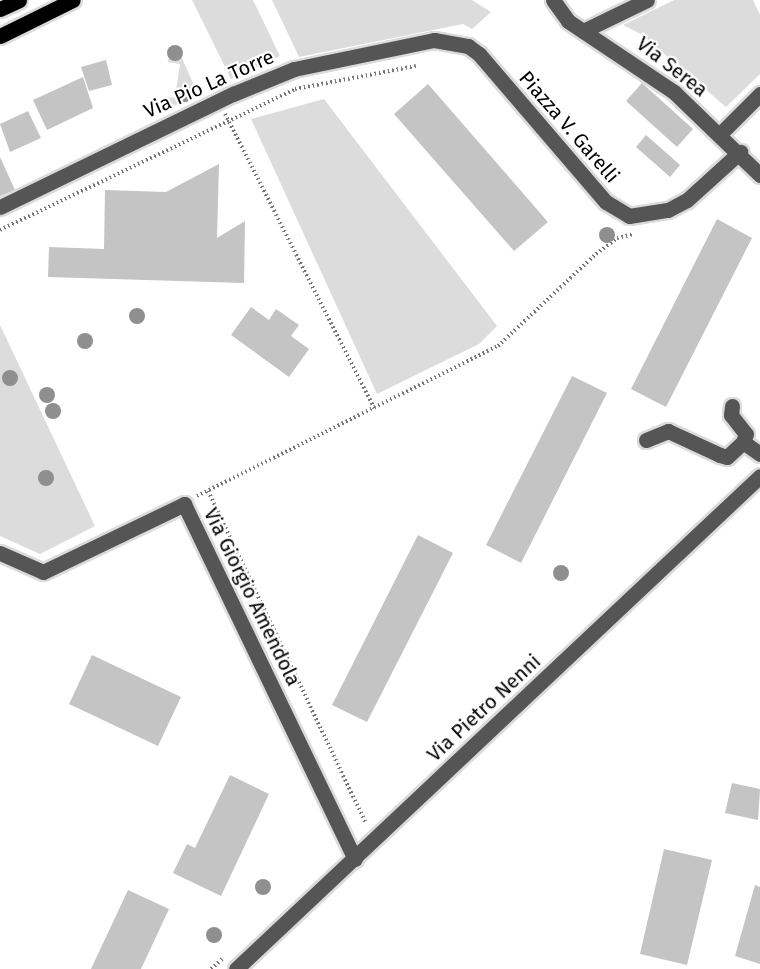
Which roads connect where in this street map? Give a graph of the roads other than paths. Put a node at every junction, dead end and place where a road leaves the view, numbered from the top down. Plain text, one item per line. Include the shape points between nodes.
1 (19, 0) edge
2 (73, 0) edge
3 (553, 0) edge
4 (647, 0) edge
5 (0, 9) edge
6 (583, 31) junction
7 (0, 36) edge
8 (449, 40) joint
9 (760, 94) edge
10 (720, 134) junction
11 (740, 153) junction
12 (760, 175) edge
13 (0, 207) edge
14 (732, 406) dead end
15 (646, 440) dead end
16 (742, 442) junction
17 (760, 454) edge
18 (760, 476) edge
19 (0, 553) edge
20 (355, 859) junction
21 (236, 969) edge

1 - 5 main road
2 - 7 main road
3 - 6 street, Via Serea via 568,21
4 - 6 street
6 - 10 street, Via Serea via 674,92
8 - 11 street, Piazza V. Garelli via 479,54 615,209 629,216 668,210 687,200
8 - 13 street, Via Pio La Torre via 294,69
9 - 10 street
10 - 11 street, Via Serea
11 - 12 street, Via Serea
14 - 16 street via 731,415 746,434
15 - 16 street via 668,431 727,457
16 - 17 street
18 - 20 street, Via Pietro Nenni
19 - 20 street, Via Giorgio Amendola via 43,572 184,504
20 - 21 street, Via Pietro Nenni

